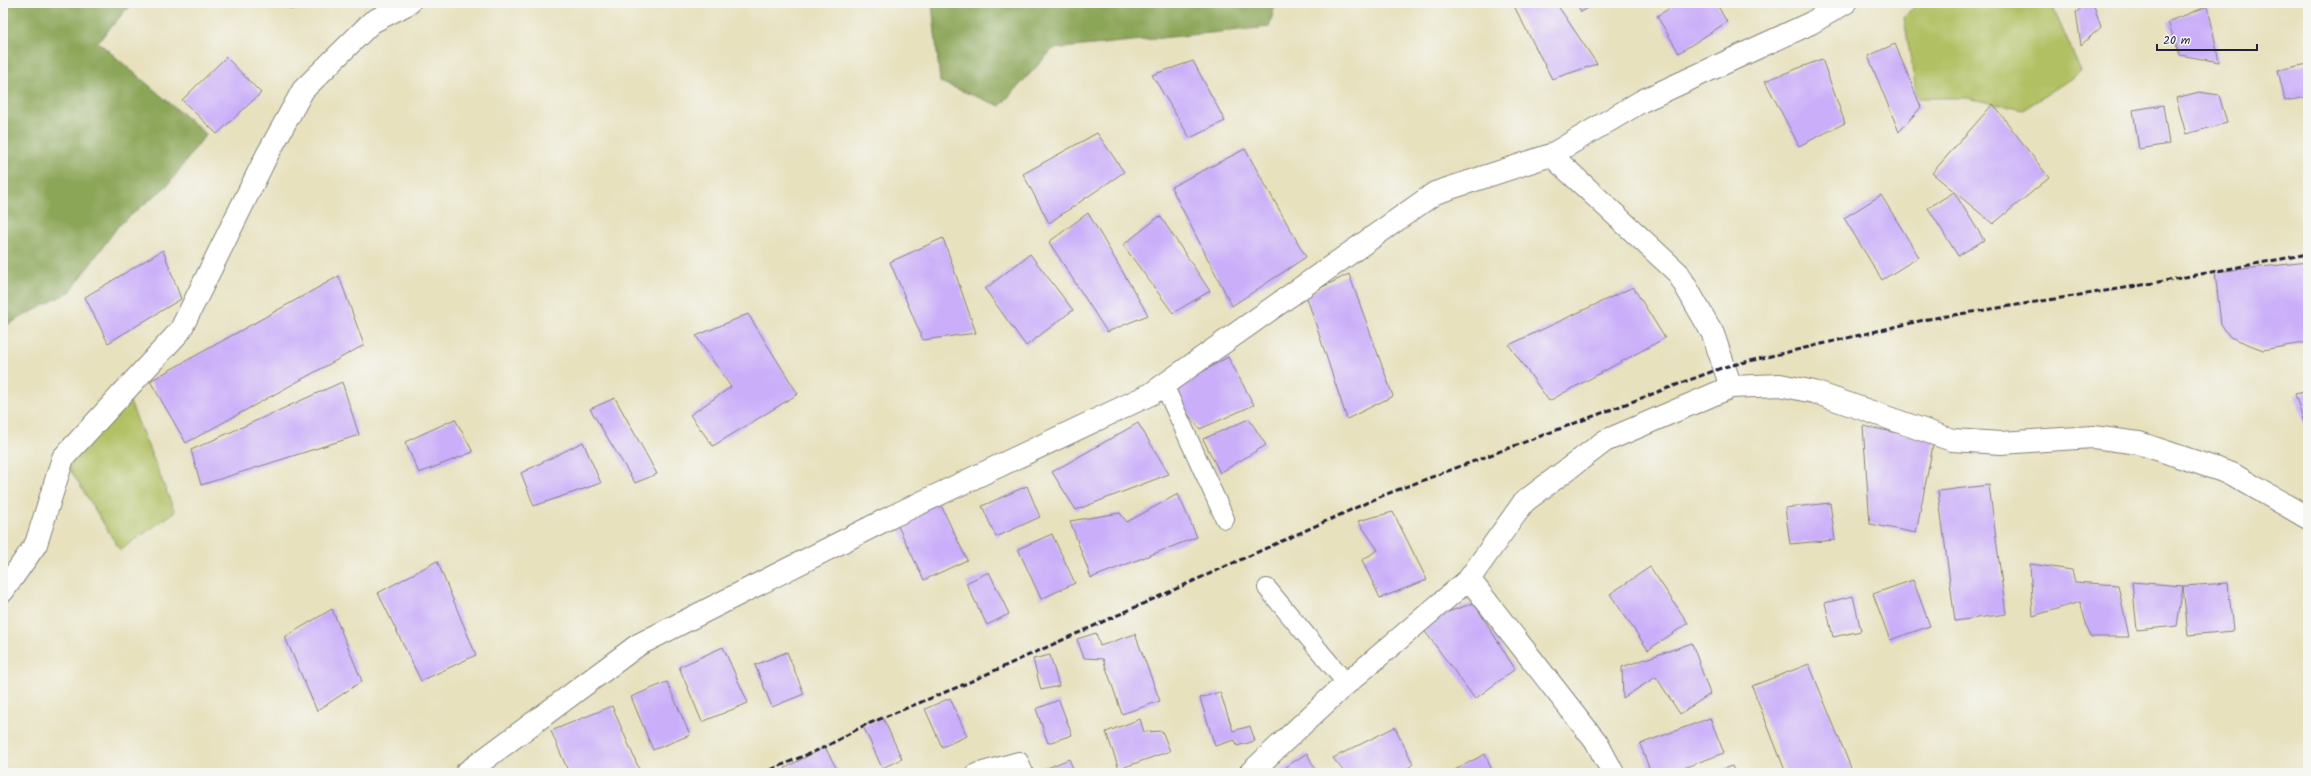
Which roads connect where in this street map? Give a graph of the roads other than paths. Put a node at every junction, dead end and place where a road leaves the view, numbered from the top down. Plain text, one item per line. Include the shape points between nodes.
1 (409, 3) edge
2 (1846, 3) edge
3 (1551, 156) junction
4 (1164, 385) junction
5 (1731, 387) junction
6 (2308, 518) edge
7 (1225, 520) dead end
8 (1469, 579) junction
9 (1267, 588) dead end
10 (3, 591) edge
11 (1347, 684) junction
12 (466, 773) edge
13 (976, 773) edge
14 (1024, 773) edge
15 (1250, 773) edge
16 (1613, 773) edge

1 - 10 street via 372,22 303,90 180,330 63,458 36,544
2 - 3 street via 1811,23 1642,100
3 - 4 street via 1435,193
3 - 5 street via 1678,273 1713,334
4 - 7 lane
4 - 12 street via 1151,394 893,516 638,645
5 - 6 street via 1780,385 1814,392 1952,440 2001,443 2093,437 2139,443 2232,474
5 - 8 street via 1605,441 1524,502
8 - 11 street
8 - 16 street via 1597,743
9 - 11 lane
11 - 15 street
13 - 14 lane via 1019,761

